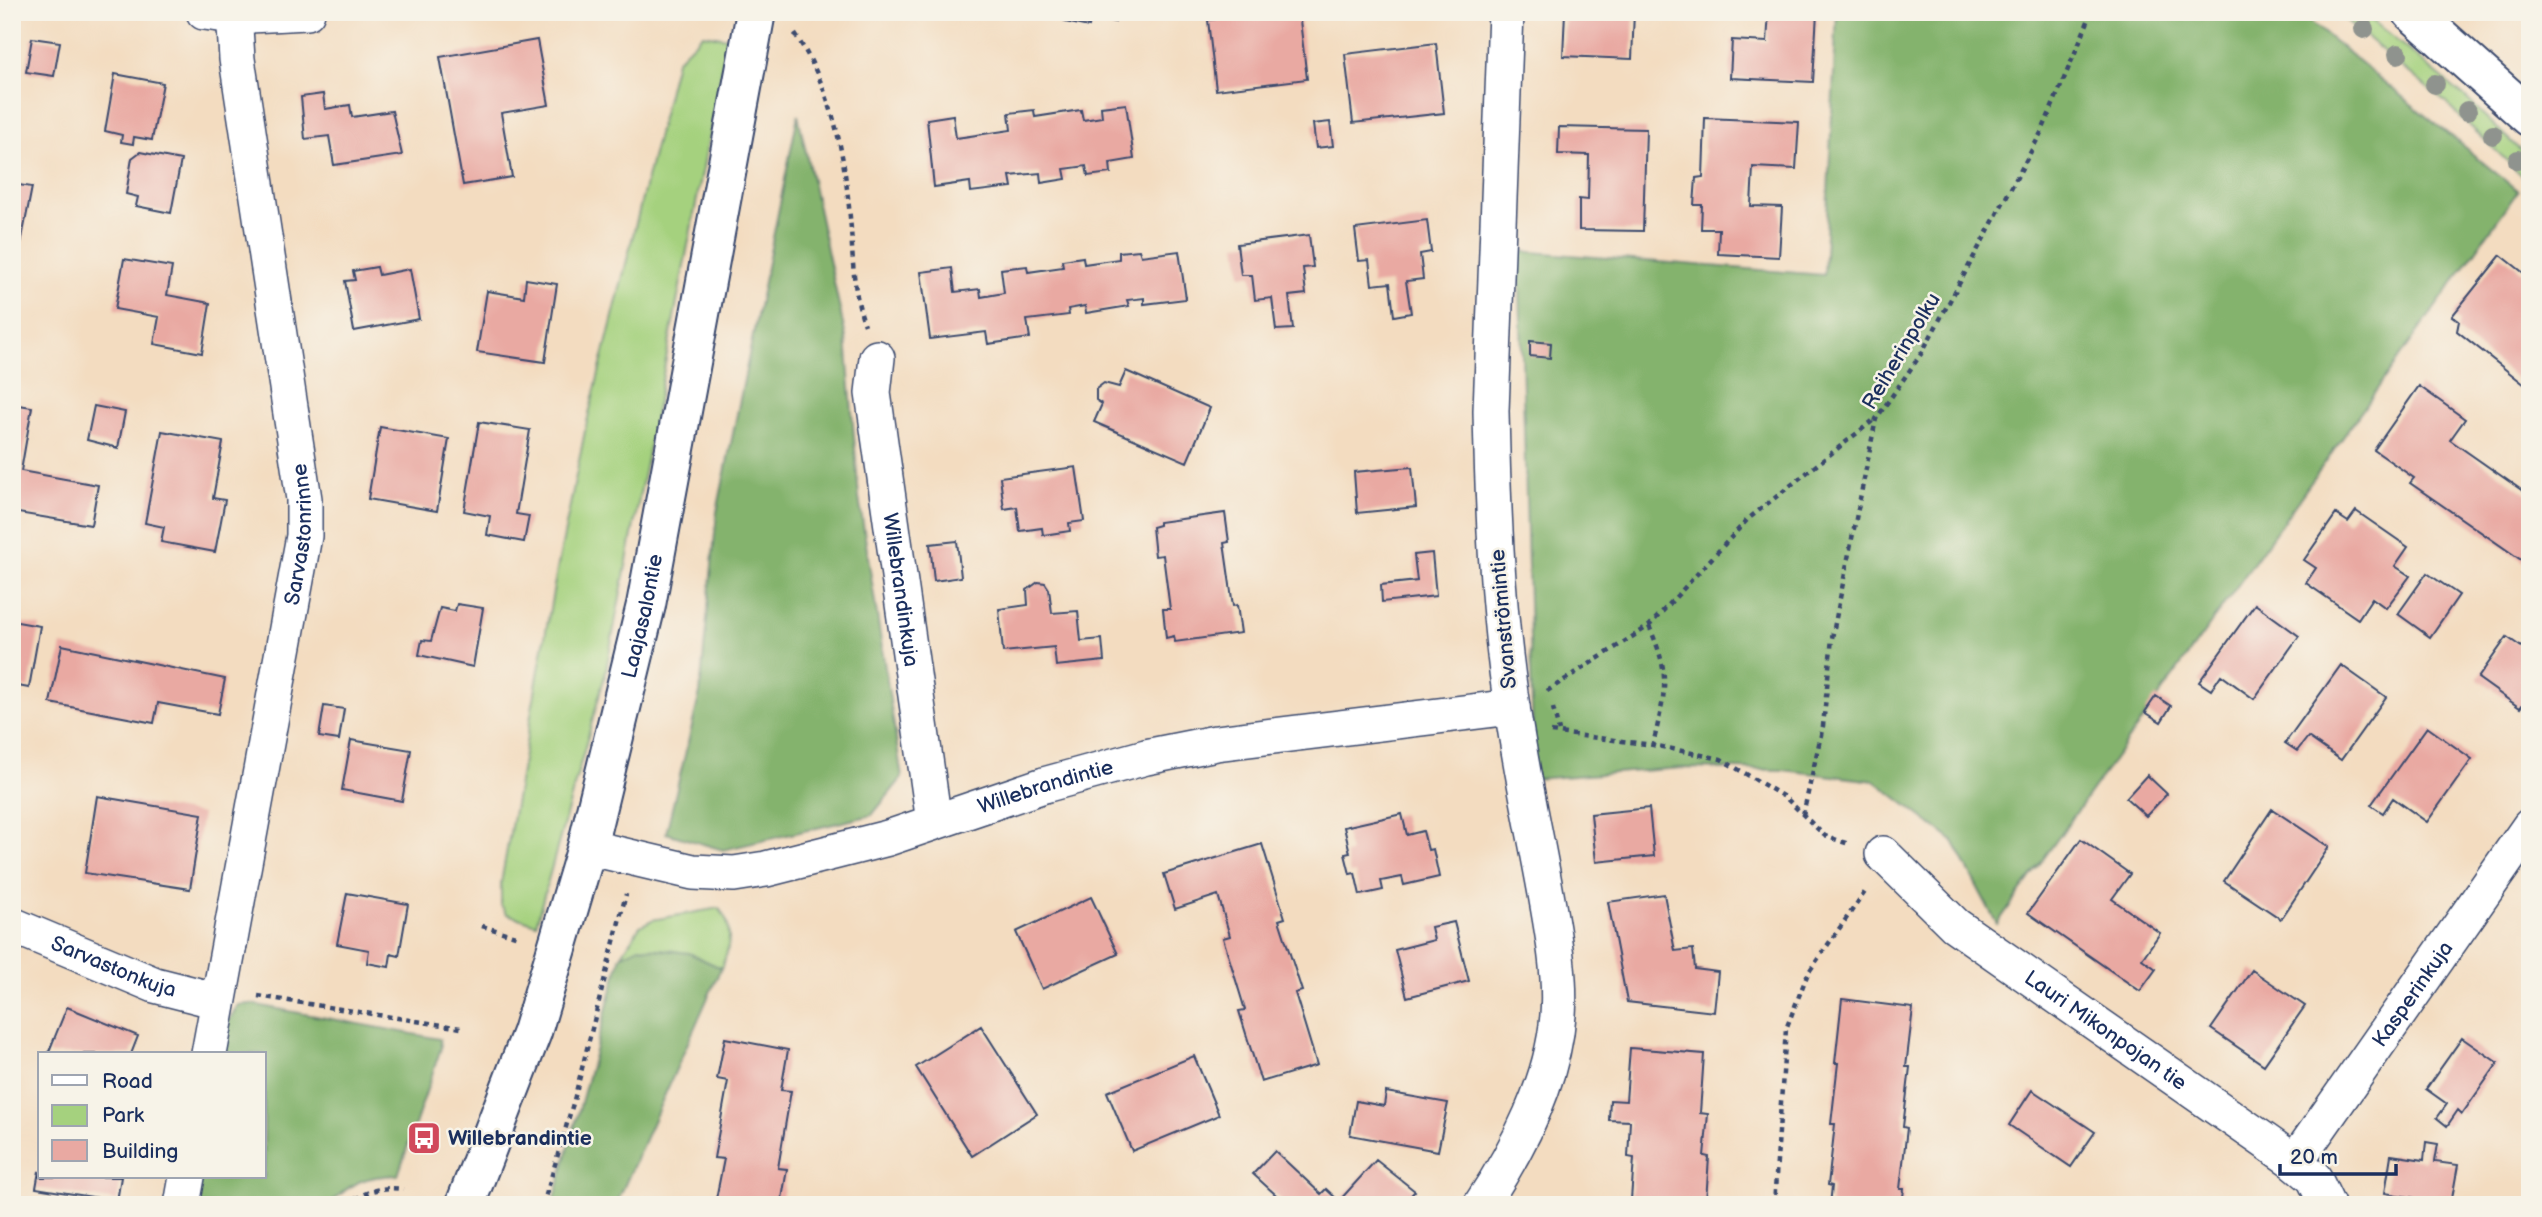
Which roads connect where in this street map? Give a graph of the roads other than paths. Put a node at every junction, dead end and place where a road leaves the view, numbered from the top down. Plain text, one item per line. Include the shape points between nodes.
1 (307, 12) edge
2 (756, 12) edge
3 (1506, 12) edge
4 (2412, 12) edge
5 (224, 14) edge
6 (2530, 117) edge
7 (877, 358) road end
8 (1512, 707) junction
9 (934, 822) junction
10 (2530, 826) edge
11 (587, 847) junction
12 (1877, 869) road end
13 (12, 925) edge
14 (218, 1001) junction
15 (209, 1052) edge
16 (2295, 1161) junction
17 (187, 1178) edge
18 (182, 1205) edge
19 (466, 1205) edge
20 (1481, 1205) edge
21 (2327, 1205) edge

1 - 5 street
2 - 11 main road, Laajasalontie via 646,606
3 - 8 street, Svanströmintie via 1491,411 1497,559
4 - 6 main road
5 - 14 street, Sarvastonrinne via 237,58 304,499 304,524
7 - 9 street, Willebrandinkuja via 873,393
8 - 9 street, Willebrandintie via 1216,743 1044,785
8 - 20 street, Svanströmintie via 1555,947 1558,1016 1538,1093 1502,1173
9 - 11 street, Willebrandintie via 734,874 693,872
10 - 16 street, Kasperinkuja
11 - 19 main road, Laajasalontie via 532,1032
12 - 16 street, Lauri Mikonpojan tie
13 - 14 street, Sarvastonkuja via 155,985
14 - 15 street, Sarvastonrinne
16 - 21 street, Lauri Mikonpojan tie via 2314,1178
17 - 18 street

